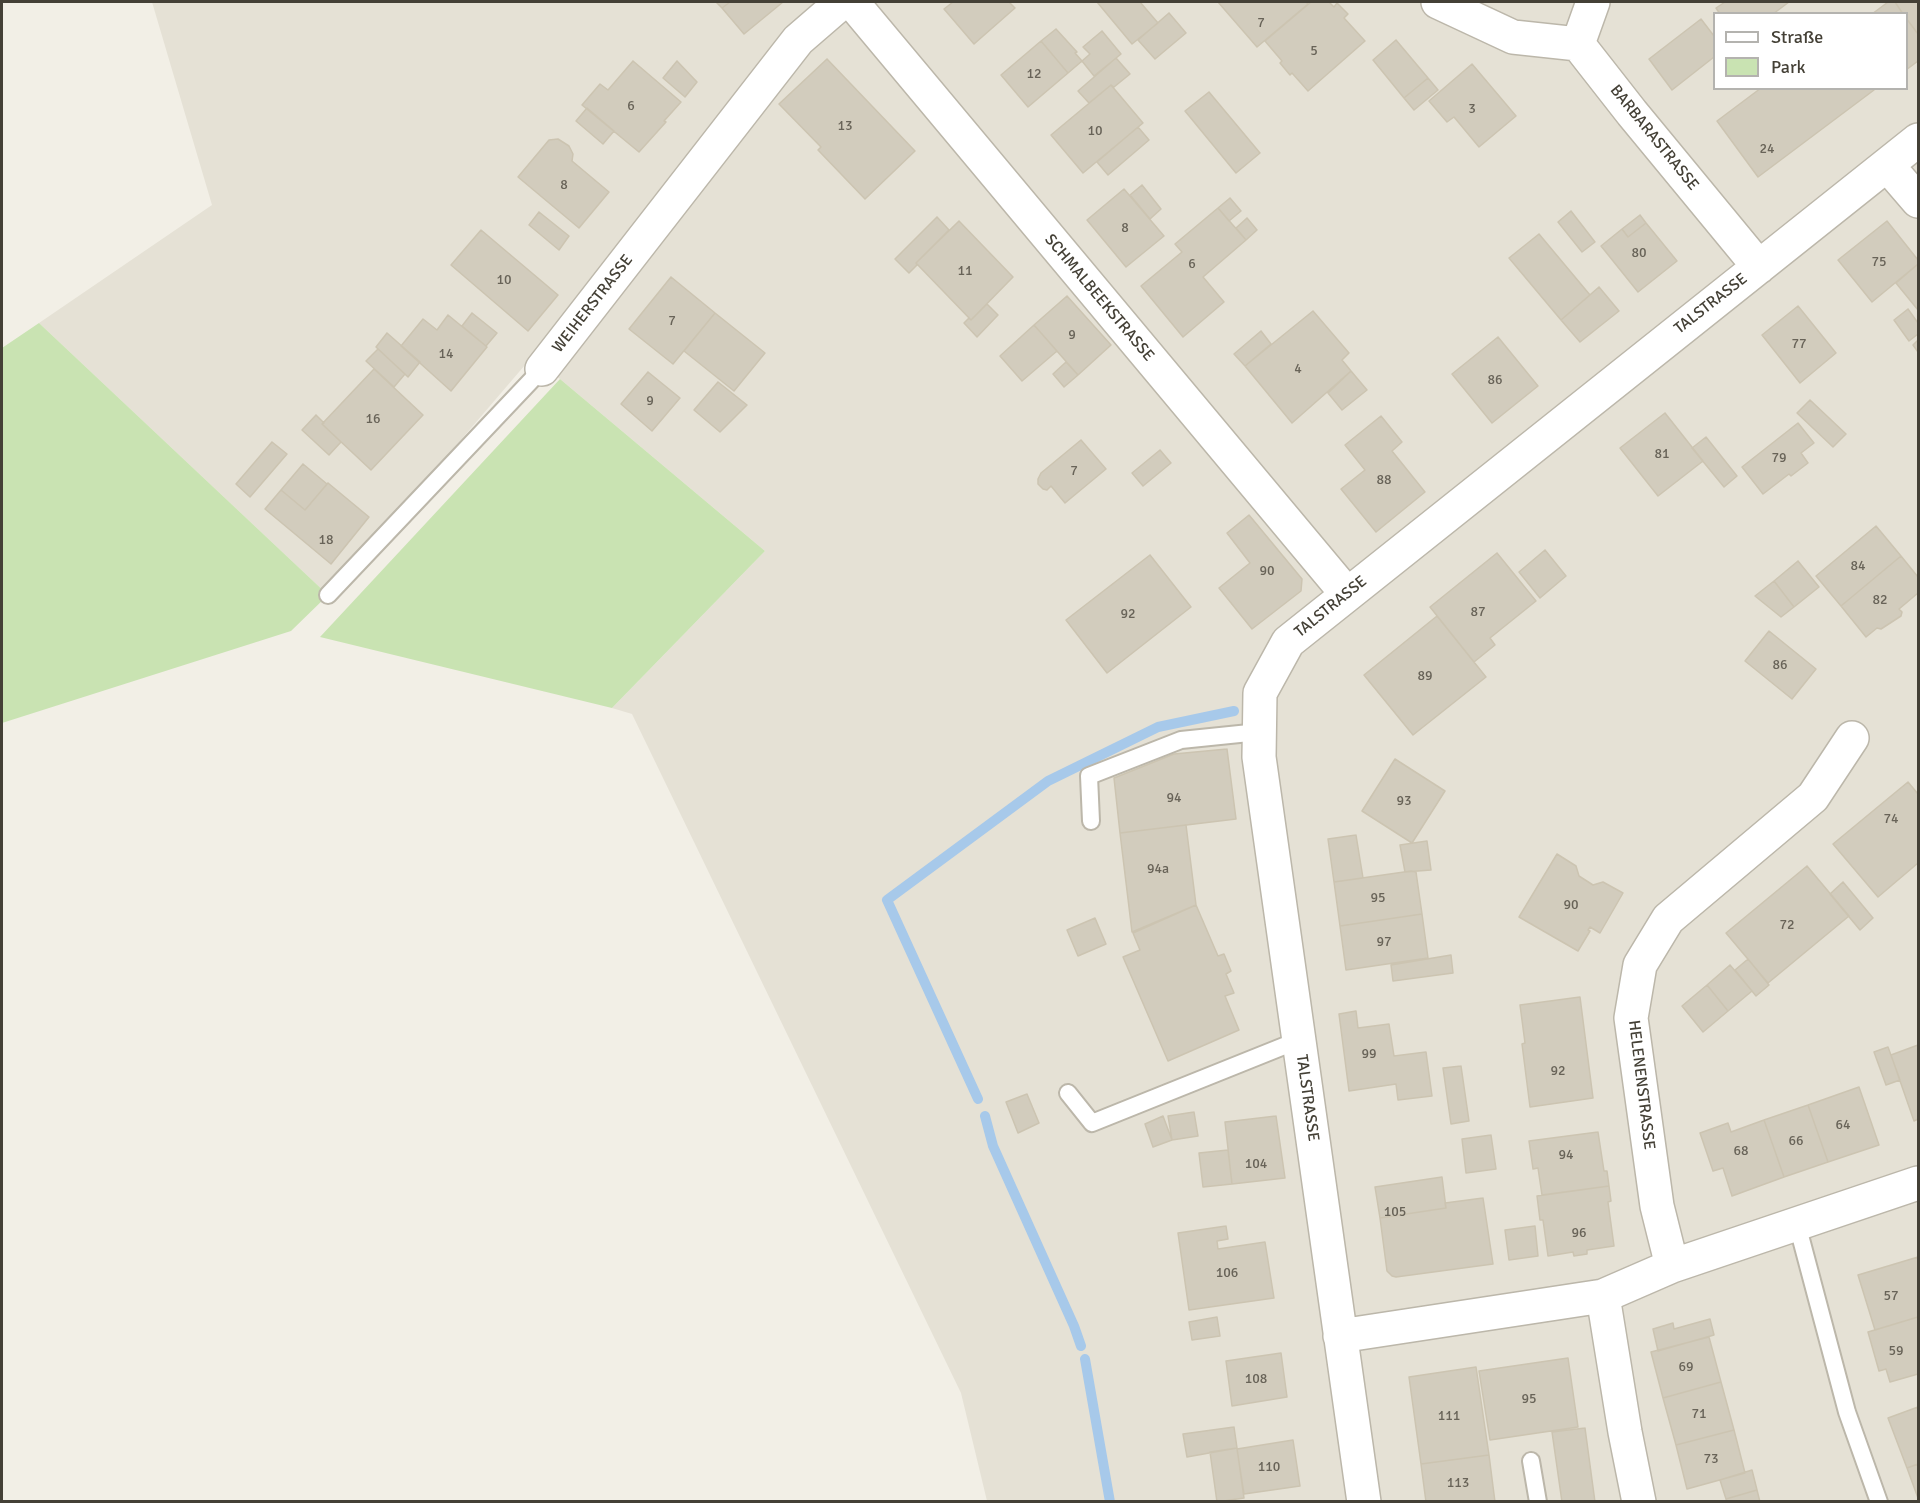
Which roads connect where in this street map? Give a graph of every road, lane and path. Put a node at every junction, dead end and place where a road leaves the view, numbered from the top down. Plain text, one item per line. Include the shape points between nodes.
1 (842, 2) edge
2 (852, 2) edge
3 (1438, 2) edge
4 (1593, 2) edge
5 (1578, 44) junction
6 (1918, 140) edge
7 (1887, 165) junction
8 (1918, 201) edge
9 (1759, 267) junction
10 (542, 369) joint
11 (1347, 594) junction
12 (328, 595) dead end
13 (1259, 732) junction
14 (1852, 738) dead end
15 (1091, 821) dead end
16 (1299, 1040) junction
17 (1068, 1093) dead end
18 (1918, 1183) edge
19 (1797, 1224) junction
20 (1672, 1266) junction
21 (1603, 1296) junction
22 (1340, 1336) junction
23 (1531, 1461) dead end
24 (1364, 1502) edge
25 (1538, 1502) edge
26 (1639, 1502) edge
27 (1879, 1502) edge

1 - 10 street, WEIHERSTRASSE via 798,40
2 - 11 street, SCHMALBEEKSTRASSE
3 - 5 street via 1513,37
4 - 5 street
5 - 9 street, BARBARASTRASSE
6 - 7 street, TALSTRASSE
7 - 8 street
7 - 9 street, TALSTRASSE
9 - 11 street, TALSTRASSE
10 - 12 lane, WEIHERSTRASSE
11 - 13 street, TALSTRASSE via 1288,642 1260,693
13 - 15 lane via 1181,740 1089,776
13 - 16 street, TALSTRASSE via 1259,757
14 - 20 street, HELENENSTRASSE via 1813,797 1668,919 1640,965 1631,1018 1657,1206
16 - 17 lane via 1092,1123
16 - 22 street, TALSTRASSE
18 - 19 street
19 - 20 street
19 - 27 lane via 1847,1412
20 - 21 street
21 - 22 street
21 - 26 street
22 - 24 street, TALSTRASSE
23 - 25 lane

